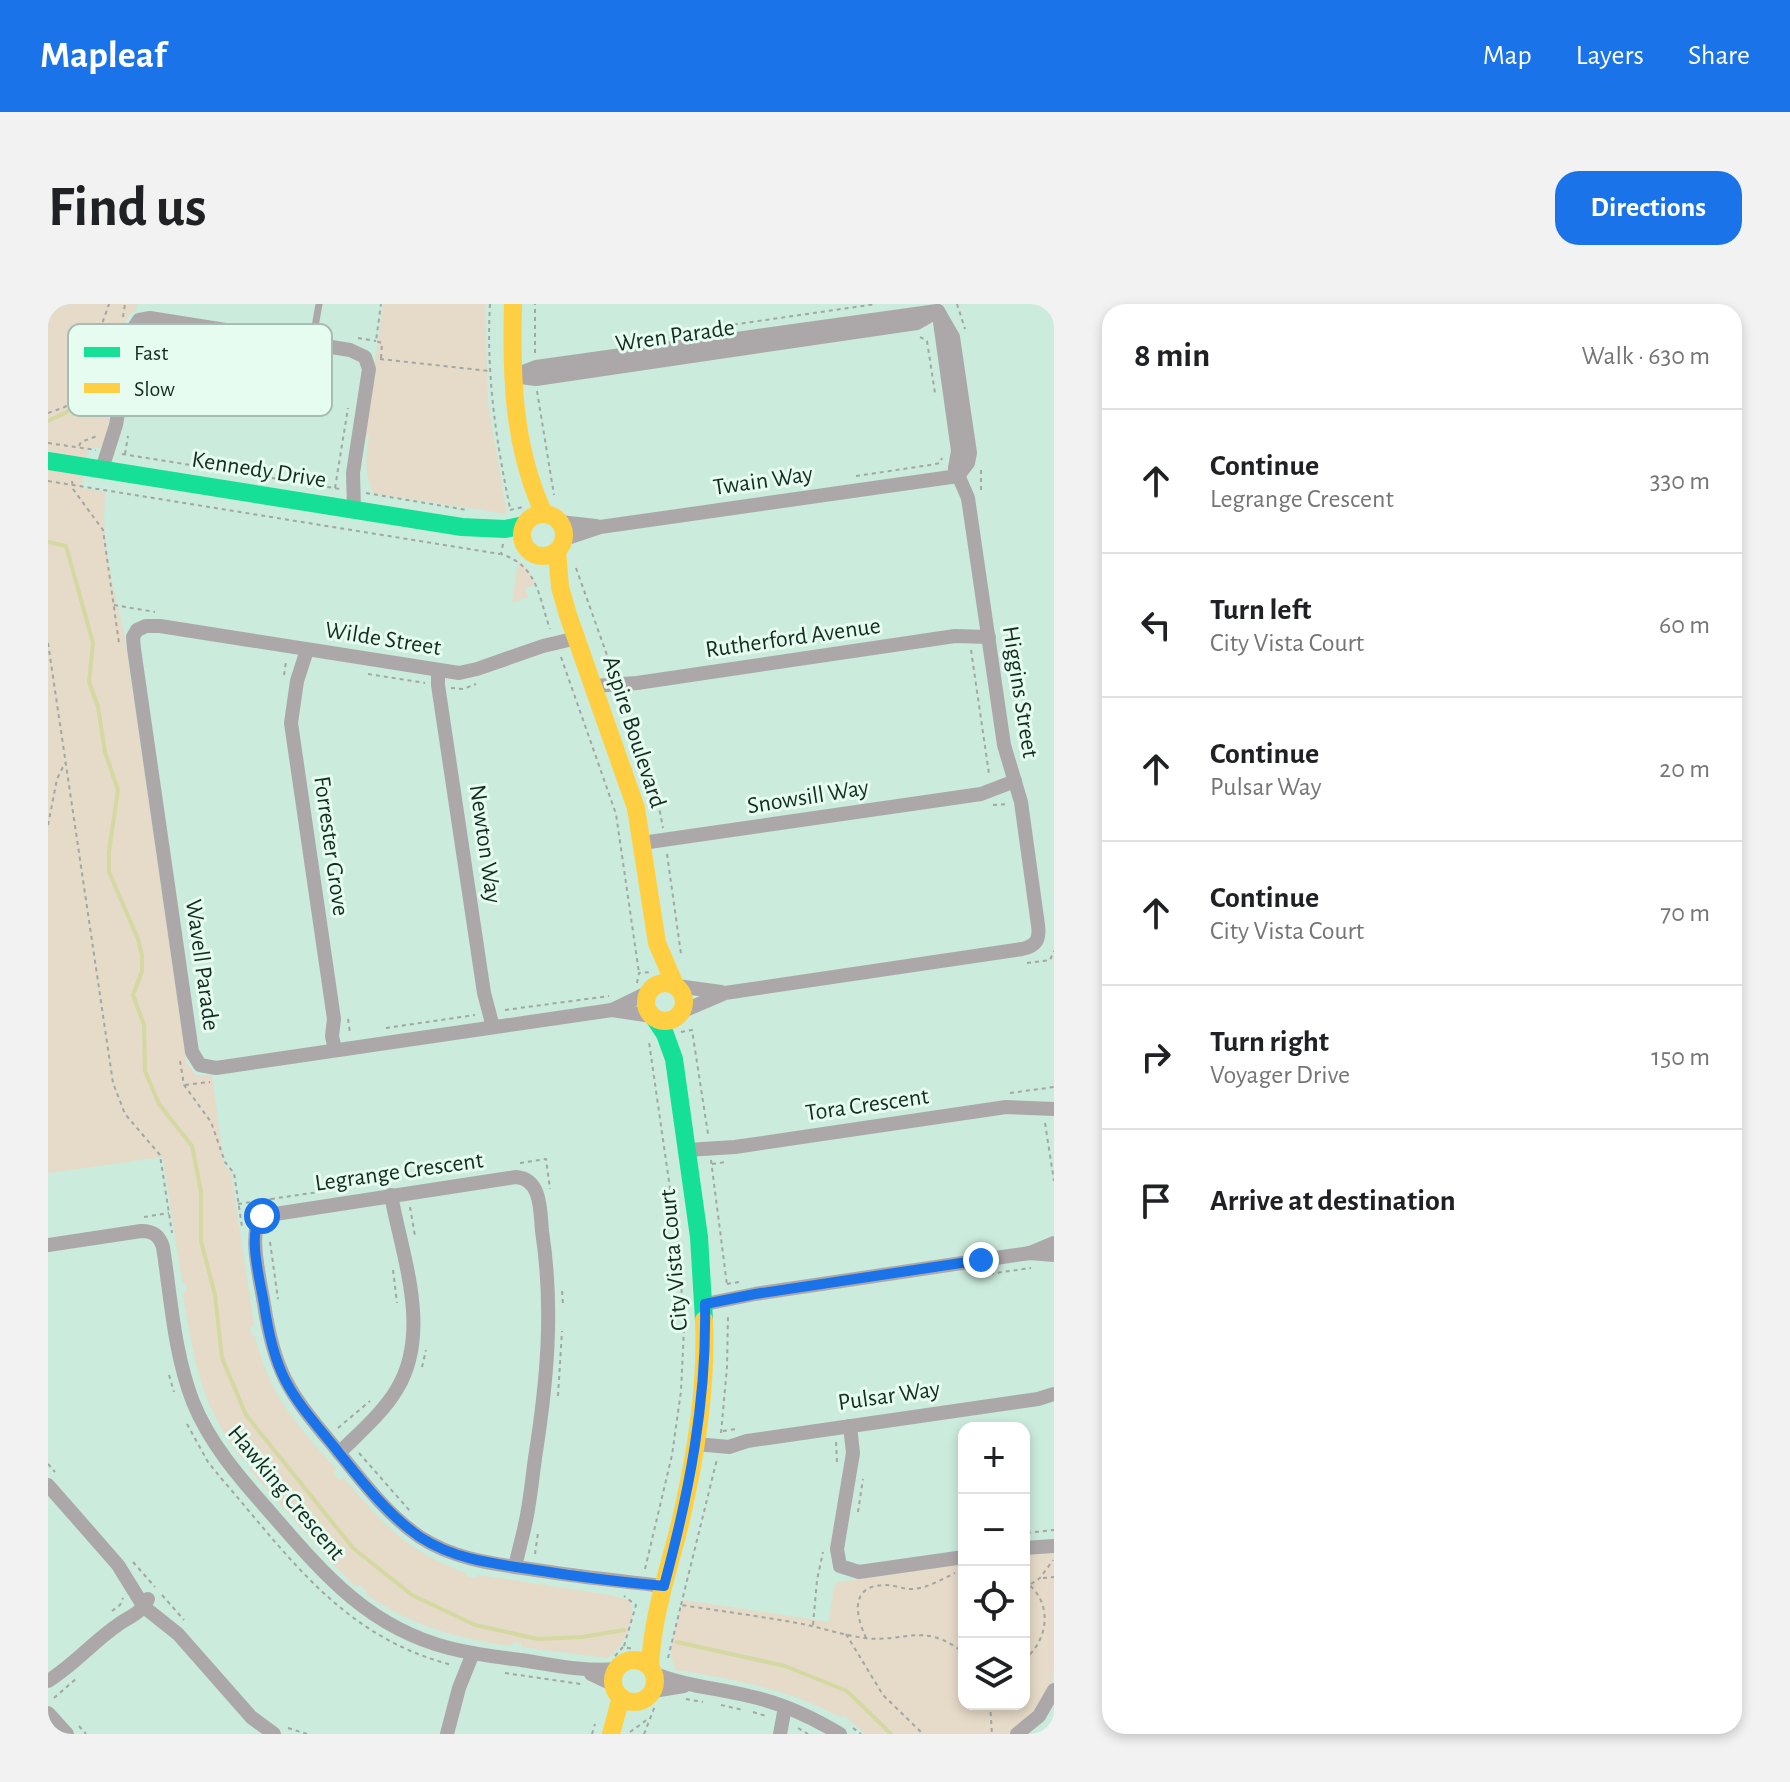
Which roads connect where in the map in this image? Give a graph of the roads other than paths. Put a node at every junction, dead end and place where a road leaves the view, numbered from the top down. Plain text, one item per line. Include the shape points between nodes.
1 (319, 304) edge
2 (513, 304) edge
3 (936, 308) edge
4 (136, 324) edge
5 (187, 324) edge
6 (316, 324) edge
7 (332, 344) edge
8 (536, 373) junction
9 (513, 376) junction
10 (117, 416) edge
11 (48, 461) edge
12 (110, 461) junction
13 (957, 472) junction
14 (346, 497) junction
15 (530, 526) junction
16 (530, 552) junction
17 (560, 587) junction
18 (988, 632) junction
19 (575, 634) junction
20 (213, 635) joint
21 (303, 649) junction
22 (444, 671) junction
23 (596, 692) junction
24 (1017, 788) junction
25 (642, 843) junction
26 (657, 943) junction
27 (676, 986) junction
28 (650, 991) junction
29 (725, 993) junction
30 (612, 1010) junction
31 (682, 1012) junction
32 (654, 1018) junction
33 (489, 1027) junction
34 (340, 1049) junction
35 (674, 1059) junction
36 (1052, 1110) edge
37 (688, 1154) junction
38 (400, 1201) junction
39 (1054, 1243) edge
40 (48, 1245) edge
41 (1030, 1253) junction
42 (1054, 1255) edge
43 (705, 1299) junction
44 (1054, 1397) edge
45 (845, 1426) junction
46 (697, 1440) junction
47 (341, 1444) junction
48 (53, 1480) edge
49 (1054, 1546) edge
50 (1030, 1548) edge
51 (958, 1558) edge
52 (525, 1561) junction
53 (662, 1591) junction
54 (144, 1602) junction
55 (468, 1652) junction
56 (70, 1675) junction
57 (634, 1675) junction
58 (48, 1681) edge
59 (459, 1688) junction
60 (1052, 1699) edge
61 (50, 1700) edge
62 (788, 1724) edge
63 (279, 1730) edge
64 (846, 1730) edge
65 (67, 1734) edge
66 (447, 1734) edge
67 (611, 1734) edge
68 (626, 1734) edge
69 (1017, 1734) edge

1 - 6 lane
2 - 9 street, Aspire Boulevard
3 - 8 street, Wren Parade
3 - 8 street, Wren Parade via 917,323
3 - 13 street via 953,337 970,453
4 - 5 street via 150,318
7 - 14 street via 351,344 374,360
8 - 9 street, Wren Parade
9 - 15 street, Aspire Boulevard
10 - 12 street
11 - 12 street, Kennedy Drive
12 - 14 street, Kennedy Drive
13 - 15 street, Twain Way via 600,527
13 - 18 street, Higgins Street via 968,498
14 - 15 street, Kennedy Drive
15 - 16 street, Kennedy Drive
15 - 16 street via 547,556
15 - 17 street, Aspire Boulevard
16 - 17 street, Aspire Boulevard
17 - 19 street, Aspire Boulevard
18 - 23 street, Rutherford Avenue
18 - 24 street, Higgins Street via 1006,758
19 - 22 street, Wilde Street via 470,671
19 - 23 street, Aspire Boulevard
20 - 21 street, Wilde Street
20 - 34 street, Wavell Parade via 151,626 140,627 133,637 192,1052 197,1063 210,1068
21 - 22 street, Wilde Street
21 - 34 street, Forrester Grove via 292,730 341,1018 332,1036
22 - 33 street, Newton Way via 438,685
23 - 25 street, Aspire Boulevard via 636,808
24 - 25 street, Snowsill Way
24 - 29 street, Higgins Street via 1038,925 1033,946
25 - 26 street, Aspire Boulevard
26 - 27 street, Aspire Boulevard
26 - 28 street, Aspire Boulevard
27 - 28 street via 662,983
27 - 29 street, Higgins Street
27 - 31 street via 685,1000
28 - 30 street, Wavell Parade
28 - 32 street via 646,1005
29 - 31 street, Higgins Street
30 - 32 street, Wavell Parade
30 - 33 street, Wavell Parade
31 - 32 street via 672,1021
31 - 35 street
32 - 35 street
33 - 34 street, Wavell Parade
35 - 37 street, City Vista Court
36 - 37 street, Tora Crescent via 1026,1099 1006,1107
37 - 43 street, City Vista Court
38 - 47 street via 413,1345 398,1389
38 - 47 street, Legrange Crescent via 273,1213 259,1218 254,1233 271,1347 287,1386
38 - 52 street, Legrange Crescent via 516,1177 526,1178 535,1188 549,1337
39 - 41 street
40 - 55 street, Hawking Crescent via 141,1231 158,1236 187,1385 226,1460 350,1598 406,1633
41 - 42 street
41 - 43 street
43 - 46 street, City Vista Court
44 - 45 street, Pulsar Way
45 - 46 street, Pulsar Way via 747,1441
45 - 51 street via 850,1472 837,1554 843,1569 859,1572
46 - 53 street
47 - 52 street via 399,1520 417,1535 464,1558
48 - 54 street via 123,1560
49 - 50 street
52 - 53 street via 619,1588
53 - 57 street
54 - 56 street via 113,1620
54 - 63 street via 181,1627 251,1717
55 - 57 street, Hawking Crescent
55 - 59 street
55 - 59 street via 456,1666
56 - 58 street
56 - 61 street
57 - 62 street, Hawking Crescent via 753,1696
57 - 67 street
57 - 68 street
59 - 66 street
60 - 69 street
61 - 65 street
62 - 64 street, Hawking Crescent

